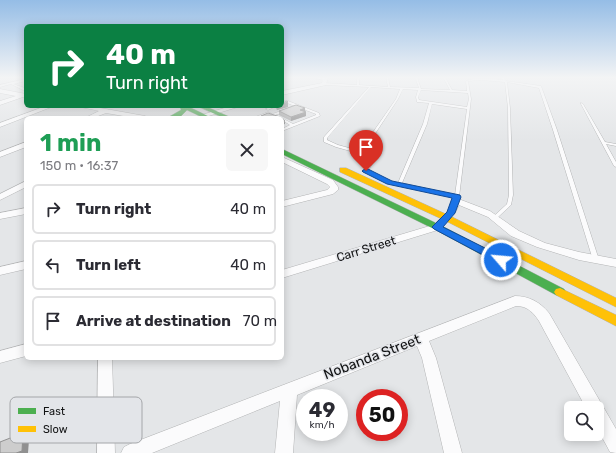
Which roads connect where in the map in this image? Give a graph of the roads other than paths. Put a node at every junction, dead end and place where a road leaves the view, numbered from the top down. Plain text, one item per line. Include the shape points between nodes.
1 (17, 98) edge
2 (360, 98) edge
3 (397, 98) edge
4 (417, 98) edge
5 (469, 98) edge
6 (507, 98) edge
7 (544, 98) edge
8 (0, 103) edge
9 (284, 103) edge
10 (284, 103) edge
11 (431, 103) junction
12 (582, 104) dead end
13 (46, 108) edge
14 (89, 108) edge
15 (183, 108) edge
16 (189, 108) edge
17 (202, 108) edge
18 (232, 108) edge
19 (267, 108) edge
20 (293, 108) edge
21 (469, 108) junction
22 (286, 110) edge
23 (105, 111) junction
24 (270, 114) junction
25 (210, 115) edge
26 (24, 116) edge
27 (24, 116) edge
28 (93, 116) edge
29 (134, 116) edge
30 (176, 116) edge
31 (262, 116) edge
32 (274, 116) edge
33 (284, 120) edge
34 (293, 124) junction
35 (0, 125) edge
36 (284, 129) edge
37 (284, 143) edge
38 (604, 143) junction
39 (24, 145) edge
40 (616, 145) edge
41 (284, 152) edge
42 (362, 152) junction
43 (0, 155) edge
44 (284, 160) edge
45 (616, 166) edge
46 (400, 184) junction
47 (24, 185) edge
48 (0, 197) edge
49 (457, 199) junction
50 (284, 204) edge
51 (24, 211) edge
52 (0, 216) edge
53 (495, 217) junction
54 (447, 218) junction
55 (437, 227) junction
56 (596, 260) junction
57 (616, 263) edge
58 (24, 265) edge
59 (0, 271) edge
60 (284, 273) edge
61 (616, 303) edge
62 (616, 321) edge
63 (421, 338) junction
64 (24, 351) edge
65 (0, 357) edge
66 (105, 360) edge
67 (289, 390) junction
68 (105, 397) edge
69 (591, 401) edge
70 (604, 425) edge
71 (106, 443) edge
72 (616, 446) edge
73 (106, 453) edge
74 (130, 453) edge
75 (284, 453) edge
76 (453, 453) edge

1 - 8 street
2 - 42 lane via 325,139 331,144
3 - 42 lane
4 - 11 lane via 418,101
5 - 21 lane
6 - 53 lane via 511,195 508,204
7 - 56 lane
9 - 20 lane
10 - 34 lane via 318,114
11 - 21 lane
11 - 46 lane
12 - 38 lane
13 - 26 street
14 - 23 street
15 - 30 main road via 182,114
16 - 25 main road
17 - 25 main road
18 - 25 street
19 - 24 lane
21 - 49 lane
22 - 24 lane
23 - 28 street
23 - 29 street
24 - 31 lane
24 - 32 lane
27 - 35 street
33 - 34 lane
34 - 36 lane
37 - 54 main road
38 - 40 lane
38 - 45 lane
39 - 43 street
41 - 55 main road
42 - 46 lane via 374,157 366,169 367,172 383,180
44 - 50 street via 330,182 334,187 330,192
46 - 49 lane
47 - 48 street
49 - 53 street
49 - 54 street
51 - 52 street
53 - 56 street via 521,236
54 - 55 street, Carr Street
54 - 61 main road
55 - 60 street, Carr Street
55 - 62 main road
56 - 57 street
58 - 59 street
63 - 67 street, Nobanda Street
63 - 69 street, Nobanda Street via 515,301 523,301 533,305 544,318
63 - 76 street via 435,376
64 - 65 street
66 - 68 street
67 - 74 street, Nobanda Street
67 - 75 street
70 - 72 street
71 - 73 street

